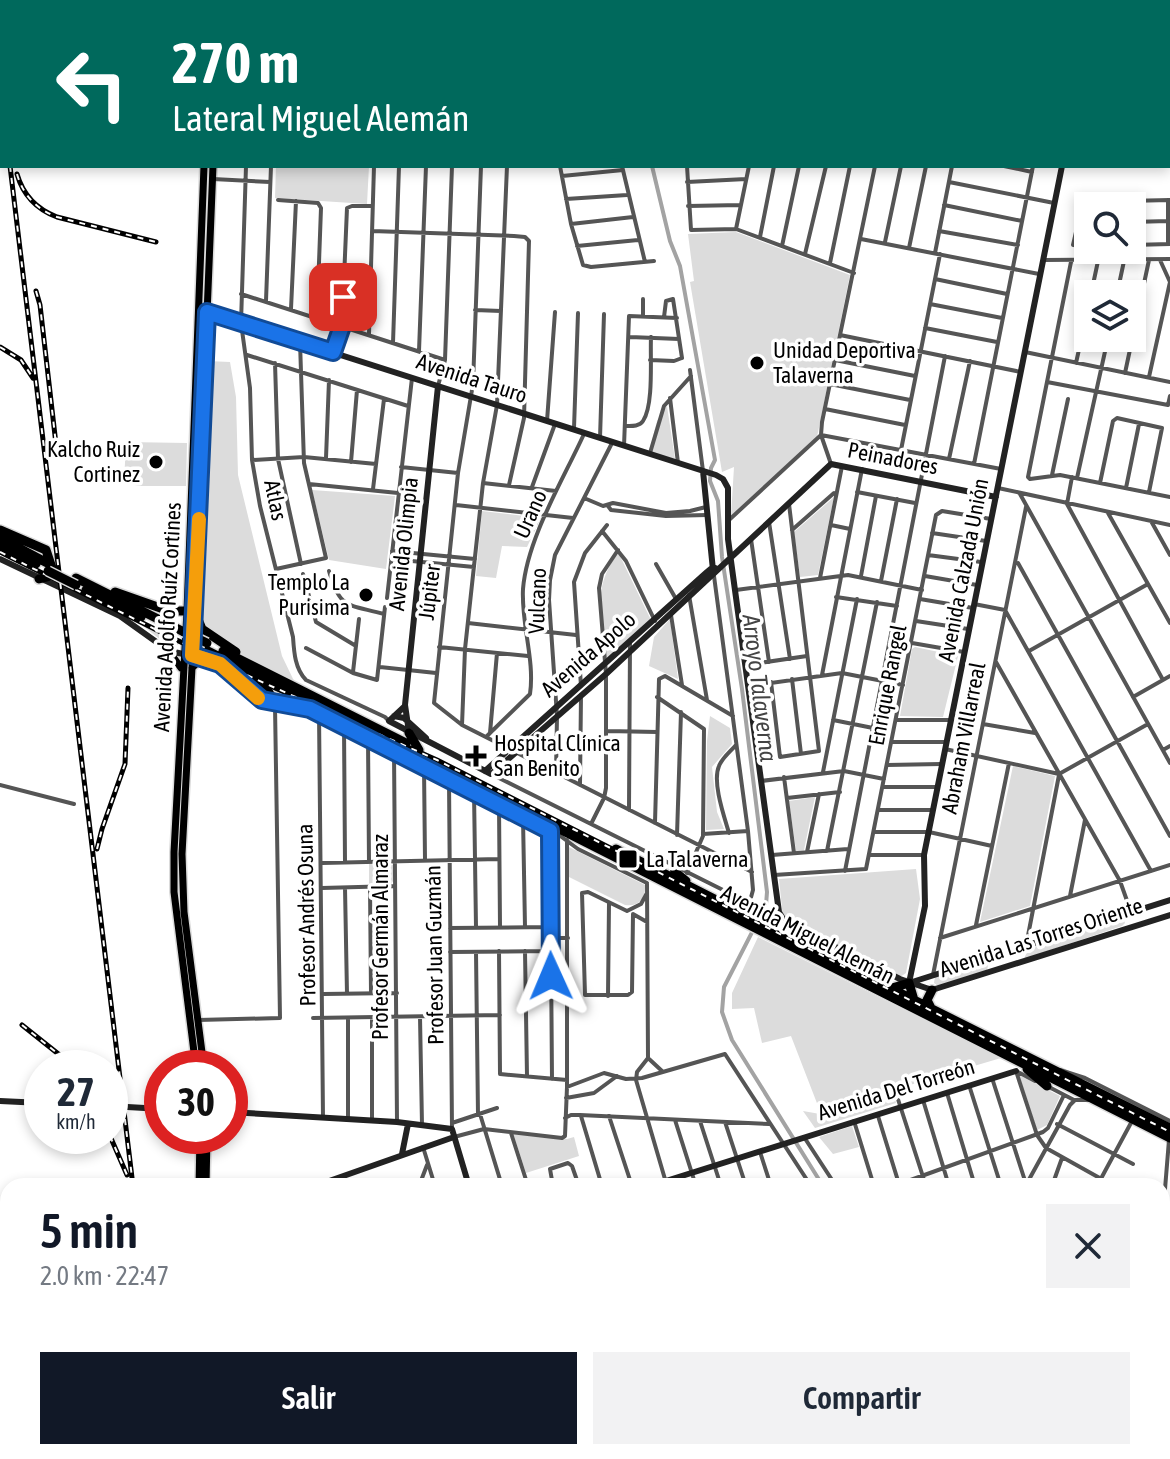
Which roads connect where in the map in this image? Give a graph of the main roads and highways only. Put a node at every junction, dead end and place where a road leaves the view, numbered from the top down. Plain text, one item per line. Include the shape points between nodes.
1 (204, 168) edge
2 (213, 168) edge
3 (202, 310) junction
4 (0, 530) edge
5 (0, 538) edge
6 (0, 545) edge
7 (50, 568) junction
8 (39, 579) road end
9 (76, 581) junction
10 (104, 591) junction
11 (191, 611) junction
12 (184, 637) junction
13 (205, 650) junction
14 (188, 655) junction
15 (244, 664) junction
16 (187, 672) junction
17 (318, 709) junction
18 (389, 718) road end
19 (373, 726) junction
20 (409, 733) road end
21 (419, 750) junction
22 (674, 866) road end
23 (694, 889) junction
24 (741, 916) junction
25 (763, 927) junction
26 (892, 988) junction
27 (936, 989) road end
28 (914, 1000) junction
29 (932, 1010) junction
30 (194, 1050) edge
31 (202, 1050) edge
32 (1015, 1059) junction
33 (1047, 1086) road end
34 (1114, 1093) road end
35 (1120, 1104) junction
36 (1170, 1128) edge
37 (1170, 1138) edge
38 (200, 1154) edge
39 (207, 1154) edge
40 (199, 1178) edge
41 (206, 1178) edge

1 - 3 main road, Avenida Adolfo Ruíz Cortines
2 - 3 main road, Avenida Adolfo Ruíz Cortines
3 - 11 main road, Avenida Adolfo Ruíz Cortines
4 - 8 highway via 46,550 52,568
5 - 7 highway, Avenida Miguel Alemán
6 - 7 highway, Avenida Miguel Alemán
7 - 9 highway, Avenida Miguel Alemán, bridge
9 - 10 highway, Avenida Miguel Alemán
9 - 12 highway, Avenida Miguel Alemán
10 - 11 highway via 169,611
10 - 12 highway, Avenida Miguel Alemán
11 - 12 main road, Avenida Adolfo Ruíz Cortines
11 - 14 main road, Avenida Adolfo Ruíz Cortines
11 - 15 highway via 205,632
12 - 13 highway, Avenida Miguel Alemán, bridge
12 - 14 main road, Avenida Adolfo Ruíz Cortines
12 - 16 main road via 177,649 167,650
13 - 15 highway, Avenida Miguel Alemán
13 - 16 main road
14 - 16 main road, Avenida Adolfo Ruíz Cortines
15 - 17 highway, Avenida Miguel Alemán
15 - 17 highway via 275,703 281,699
15 - 19 highway, Avenida Miguel Alemán
16 - 30 main road, Avenida Adolfo Ruíz Cortines via 174,892
16 - 31 main road, Avenida Adolfo Ruíz Cortines via 182,892
17 - 24 highway, Avenida Miguel Alemán via 649,879
18 - 19 highway
19 - 21 highway, Avenida Miguel Alemán
20 - 21 highway
21 - 23 highway, Avenida Miguel Alemán
22 - 23 highway
23 - 24 highway, Avenida Miguel Alemán
24 - 25 highway, Avenida Miguel Alemán
25 - 26 highway, Avenida Miguel Alemán
25 - 32 highway, Avenida Miguel Alemán
26 - 28 highway, Avenida Miguel Alemán
26 - 28 highway via 909,983
27 - 29 highway via 927,1000
28 - 29 highway, Avenida Miguel Alemán
29 - 35 highway, Avenida Miguel Alemán
32 - 33 highway
32 - 37 highway, Avenida Miguel Alemán
34 - 35 highway
35 - 36 highway, Avenida Miguel Alemán
38 - 40 main road
39 - 41 main road

